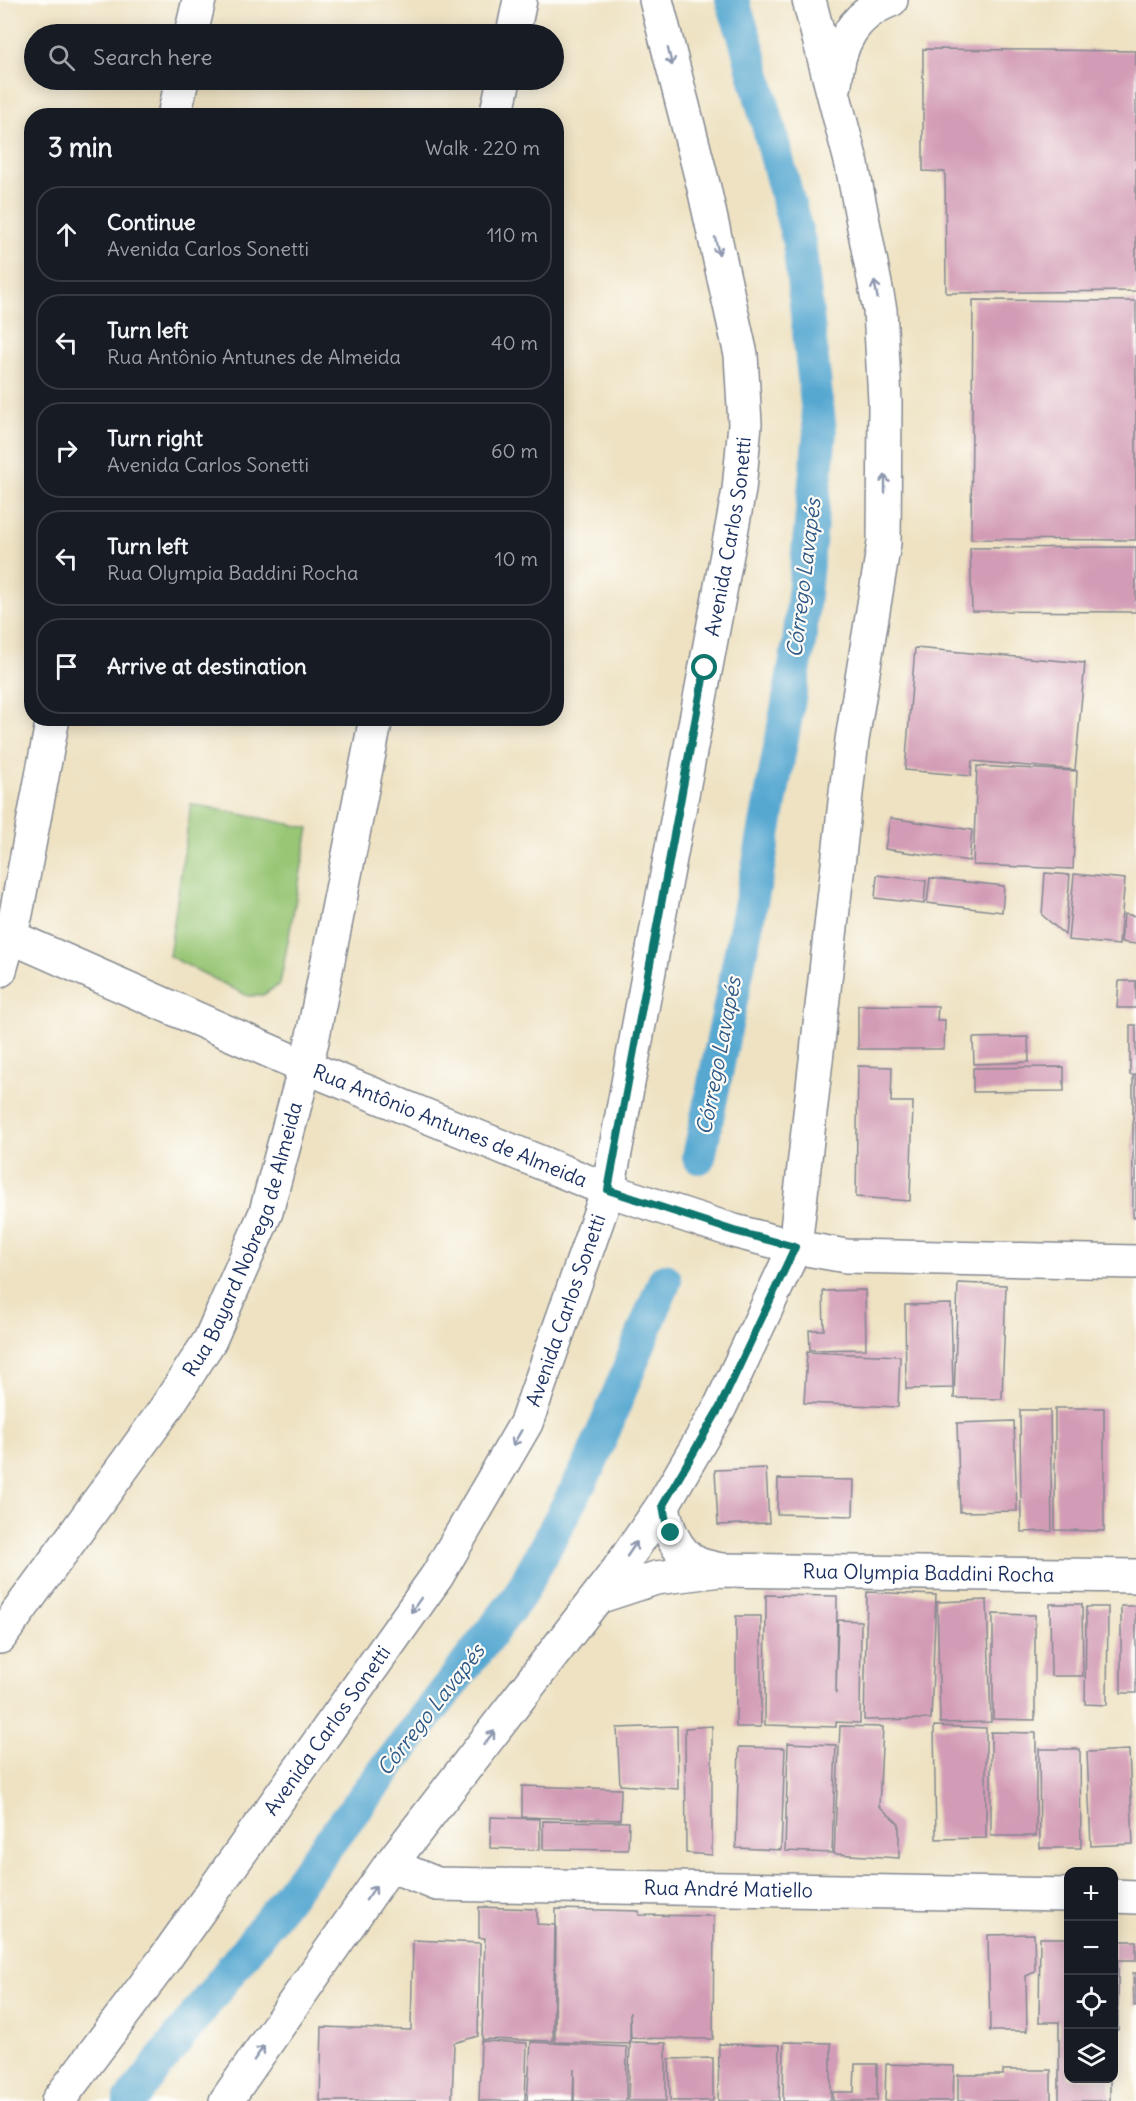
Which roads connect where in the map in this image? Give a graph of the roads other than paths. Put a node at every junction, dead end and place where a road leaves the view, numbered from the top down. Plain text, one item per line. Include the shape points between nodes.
1 (199, 0) edge
2 (520, 0) edge
3 (656, 0) edge
4 (791, 0) edge
5 (809, 0) edge
6 (825, 0) edge
7 (891, 0) edge
8 (193, 24) edge
9 (515, 24) edge
10 (180, 90) edge
11 (502, 90) edge
12 (834, 96) junction
13 (176, 108) edge
14 (498, 108) edge
15 (51, 726) edge
16 (374, 726) edge
17 (5, 934) edge
18 (0, 970) edge
19 (306, 1067) junction
20 (621, 1194) junction
21 (795, 1247) junction
22 (1136, 1262) edge
23 (663, 1505) junction
24 (721, 1570) junction
25 (1136, 1576) edge
26 (598, 1597) junction
27 (0, 1636) edge
28 (390, 1865) junction
29 (1064, 1896) edge
30 (1118, 1896) edge
31 (1136, 1897) edge
32 (58, 2101) edge
33 (226, 2101) edge

1 - 8 street
2 - 9 street
3 -> 20 street, Avenida Carlos Sonetti via 741,355 745,424 739,490
4 - 5 street
5 - 6 street
5 - 12 street
7 - 12 street via 859,20 844,40
10 - 13 street
11 - 14 street
21 -> 12 street via 852,740 884,543 885,401 880,310 852,165
15 - 17 street
16 - 19 street, Rua Bayard Nobrega de Almeida
17 - 18 street
17 - 19 street, Rua Antônio Antunes de Almeida
19 - 20 street, Rua Antônio Antunes de Almeida
19 - 27 street, Rua Bayard Nobrega de Almeida via 266,1212 210,1340 164,1411
20 - 21 street, Rua Antônio Antunes de Almeida
20 -> 32 street, Avenida Carlos Sonetti via 526,1423 437,1576 164,1960
21 - 22 street, Rua Antônio Antunes de Almeida via 846,1256
21 - 23 street via 720,1407
23 - 24 street, Rua Olympia Baddini Rocha via 676,1545 696,1563
26 -> 23 street
24 - 25 street, Rua Olympia Baddini Rocha
24 - 26 street, Rua Olympia Baddini Rocha via 656,1578
28 -> 26 street
28 - 29 street, Rua André Matiello via 437,1884
33 -> 28 street
30 - 31 street

